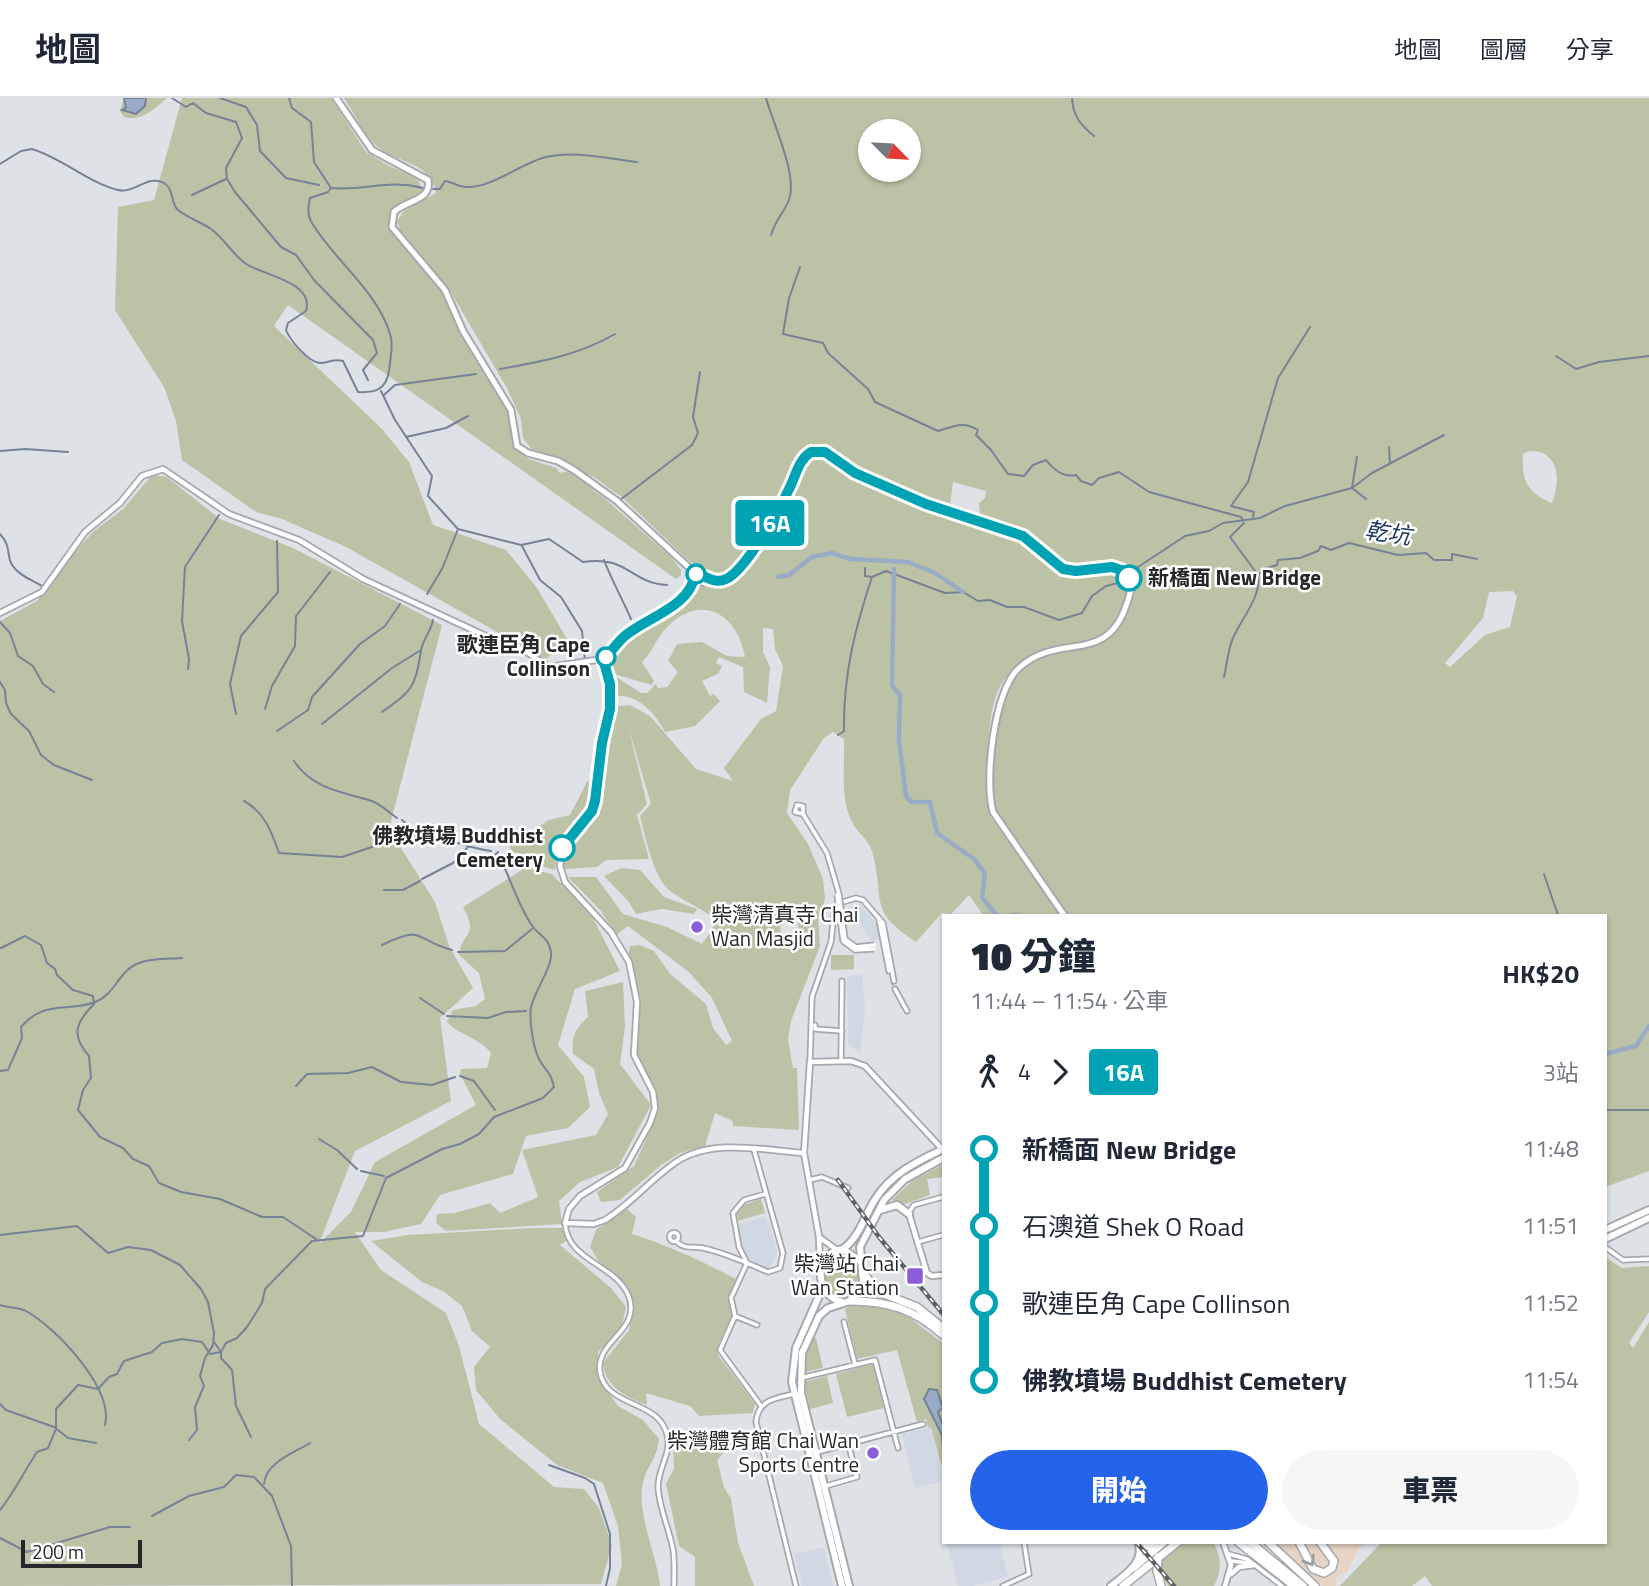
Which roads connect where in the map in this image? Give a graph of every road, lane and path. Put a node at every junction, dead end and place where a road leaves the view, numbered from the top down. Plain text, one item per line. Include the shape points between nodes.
1 (336, 98) edge
2 (698, 578) junction
3 (0, 613) edge
4 (603, 659) junction
5 (803, 815) dead end
6 (1063, 914) edge
7 (886, 945) junction
8 (842, 981) dead end
9 (893, 981) tunnel mouth
10 (897, 989) tunnel mouth
11 (907, 1011) dead end
12 (815, 1029) dead end
13 (842, 1031) junction
14 (841, 1060) junction
15 (810, 1062) junction
16 (942, 1149) edge
17 (754, 1150) junction
18 (942, 1150) edge
19 (804, 1153) junction
20 (942, 1159) edge
21 (809, 1180) junction
22 (848, 1188) dead end
23 (766, 1194) junction
24 (942, 1197) edge
25 (1649, 1210) edge
26 (878, 1211) junction
27 (909, 1214) junction
28 (1649, 1218) edge
29 (565, 1223) junction
30 (1607, 1229) edge
31 (942, 1235) edge
32 (820, 1237) junction
33 (1607, 1238) edge
34 (677, 1242) dead end
35 (917, 1242) junction
36 (1607, 1248) edge
37 (840, 1249) junction
38 (1649, 1259) edge
39 (860, 1261) junction
40 (747, 1263) junction
41 (820, 1270) junction
42 (863, 1273) junction
43 (942, 1275) edge
44 (823, 1287) junction
45 (847, 1302) junction
46 (735, 1316) junction
47 (844, 1322) dead end
48 (757, 1325) dead end
49 (942, 1327) edge
50 (942, 1334) edge
51 (855, 1365) junction
52 (799, 1379) junction
53 (797, 1394) junction
54 (761, 1406) junction
55 (923, 1424) dead end
56 (894, 1432) junction
57 (848, 1443) junction
58 (898, 1448) dead end
59 (812, 1453) junction
60 (820, 1486) junction
61 (1024, 1544) edge
62 (1138, 1544) edge
63 (1142, 1544) edge
64 (1162, 1544) edge
65 (1176, 1544) edge
66 (1224, 1544) edge
67 (1241, 1544) edge
68 (1253, 1544) edge
69 (1267, 1544) edge
70 (1300, 1544) edge
71 (1321, 1544) edge
72 (1230, 1554) junction
73 (1158, 1558) junction
74 (1231, 1561) junction
75 (1254, 1565) junction
76 (1133, 1568) junction
77 (1230, 1574) junction
78 (674, 1586) edge
79 (796, 1586) edge
80 (842, 1586) edge
81 (849, 1586) edge
82 (1003, 1586) edge
83 (1111, 1586) edge
84 (1123, 1586) edge
85 (1161, 1586) edge
86 (1225, 1586) edge
87 (1282, 1586) edge
88 (1294, 1586) edge
89 (1303, 1586) edge
90 (1315, 1586) edge

1 - 2 main road via 370,149 428,180 425,195 394,212 392,228 442,285 463,331 511,410 517,446 558,461 617,501
2 - 4 street via 677,604 628,633
2 - 6 main road via 727,579 734,573 778,510 802,459 818,451 926,504 1023,536 1063,569 1108,566 1126,573 1131,590 1116,630 1101,640 1030,659 1008,680 998,707 990,794 993,812
3 - 4 street via 46,589 83,535 117,506 142,476 160,469 229,514 299,540 363,579 516,646 547,666
4 - 29 street via 610,702 595,801 562,848 560,866 565,881 614,936 629,962 637,1002 634,1055 654,1095 655,1110 627,1167 580,1196
5 - 7 street, bridge via 827,852 845,939 856,947
7 - 9 street
7 - 15 street via 866,901 843,902 834,913 831,942 812,997
8 - 13 street
10 - 11 street
12 - 13 street
13 - 14 street
14 - 15 street
14 - 16 street via 858,1062 869,1070
15 - 19 street
17 - 19 street
17 - 23 street
17 - 29 street via 719,1148 693,1153 602,1222
18 - 37 main road via 906,1168 886,1185 854,1237
19 - 21 street
20 - 26 main road via 900,1183
21 - 22 street via 822,1177
21 - 32 street
23 - 40 street via 744,1200 733,1213
23 - 40 street via 783,1253 780,1268 768,1272
24 - 27 street via 914,1205
25 - 30 main road
26 - 27 main road via 894,1205
26 - 39 main road via 862,1241
27 - 35 street
28 - 33 main road
29 - 78 street via 574,1247 620,1283 628,1297 627,1324 603,1353 600,1373 610,1390 652,1414 666,1431 668,1452 658,1487 674,1554
31 - 35 street
32 - 37 street
32 - 41 street
34 - 40 street
35 - 43 street via 925,1269 932,1276
36 - 38 street via 1623,1260
37 - 39 main road
37 - 41 main road via 826,1257
39 - 42 main road
40 - 46 street via 731,1298
41 - 44 main road
42 - 45 main road via 862,1288
42 - 49 highway via 876,1290 917,1307
44 - 45 main road via 830,1298
44 - 53 main road via 795,1351 792,1375
45 - 50 highway via 902,1307
45 - 52 main road via 825,1311 814,1323 802,1353
46 - 48 street
46 - 54 street via 721,1354
47 - 51 street
51 - 52 street
51 - 56 street via 877,1363
52 - 53 main road
53 - 54 street
53 - 59 main road
54 - 79 street via 756,1425
55 - 56 street
56 - 57 street
56 - 58 street
57 - 59 street
57 - 60 street via 857,1478
59 - 60 main road
60 - 80 main road
60 - 81 main road
61 - 82 street via 1029,1574
62 - 76 main road
63 - 64 highway
64 - 76 highway
65 - 73 highway
66 - 72 street
67 - 88 highway
68 - 89 highway
69 - 90 highway
70 -> 71 highway via 1313,1569 1324,1573 1334,1561
72 - 74 street
72 - 75 street
73 - 84 highway
73 - 85 highway
74 - 75 street
74 - 77 street
75 - 77 street
75 - 87 street
76 - 83 main road
77 - 86 street

